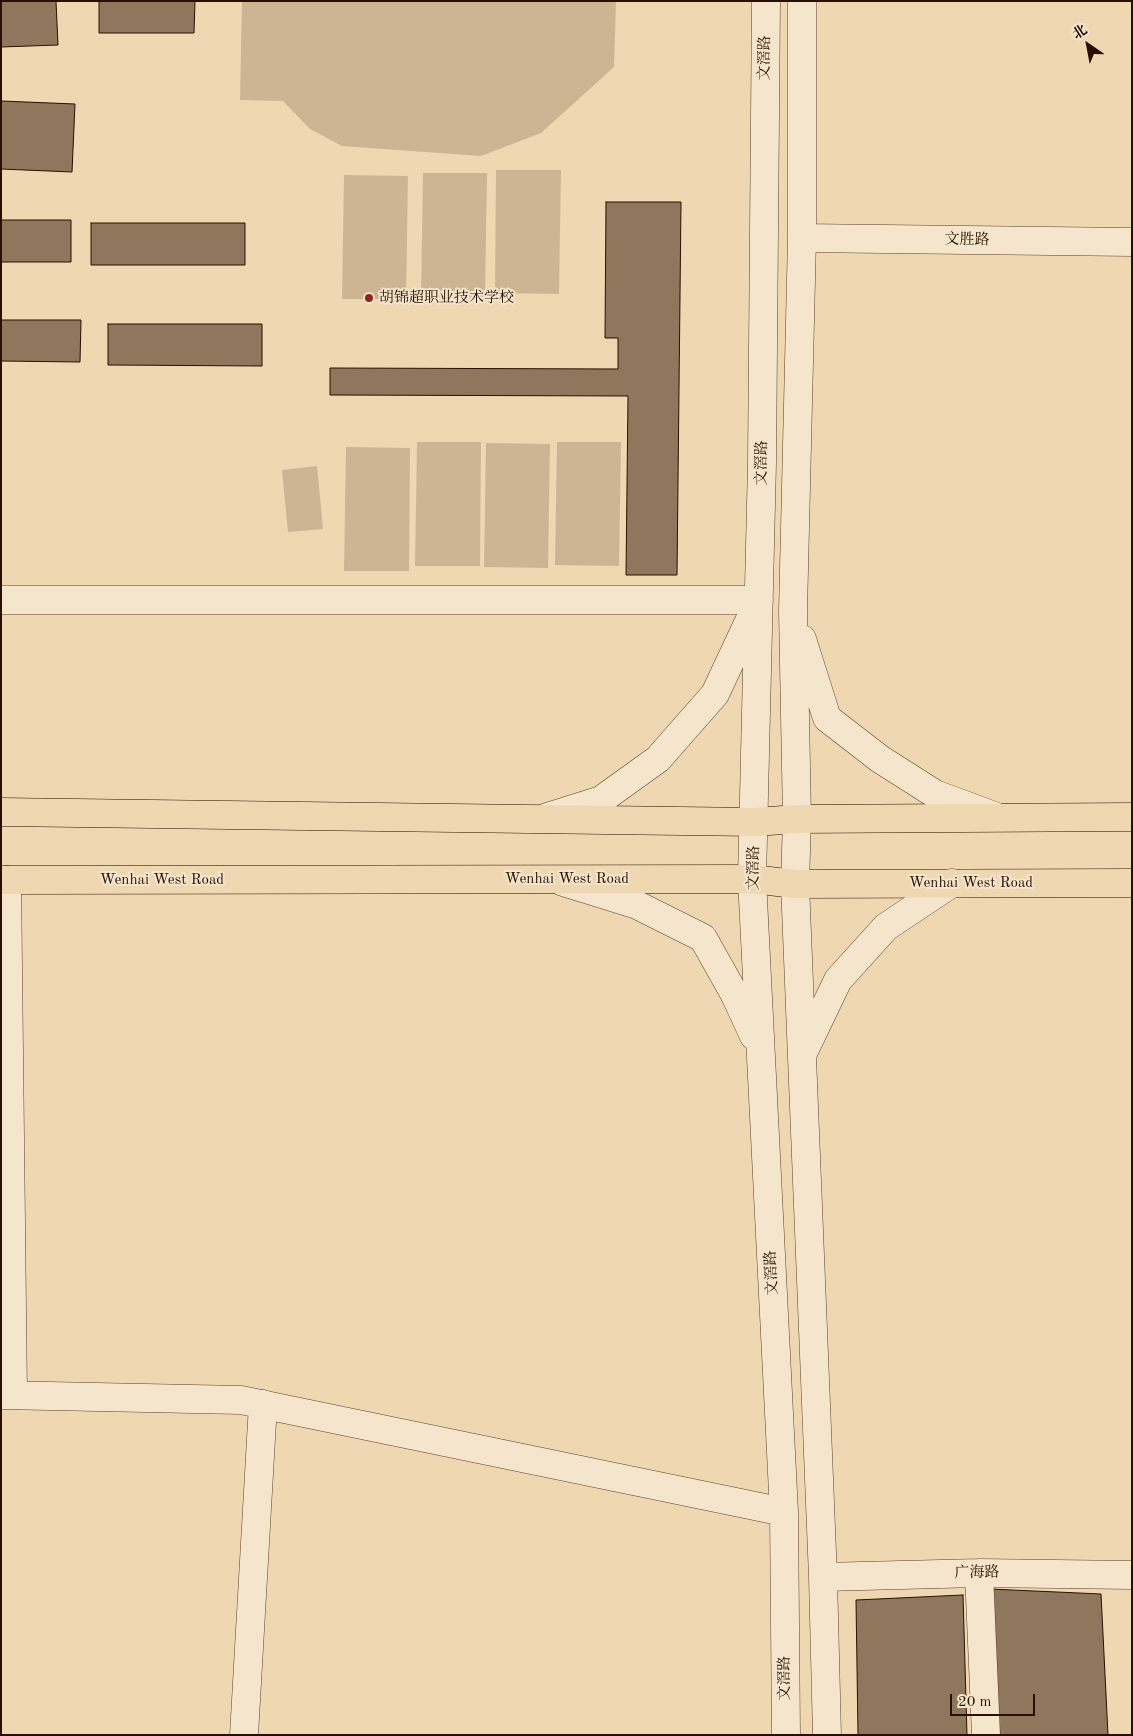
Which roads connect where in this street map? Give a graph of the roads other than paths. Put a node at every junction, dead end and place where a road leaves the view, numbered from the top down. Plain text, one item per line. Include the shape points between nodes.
1 (766, 1) edge
2 (802, 1) edge
3 (802, 238) junction
4 (1132, 242) edge
5 (1, 600) edge
6 (759, 600) junction
7 (792, 611) junction
8 (1, 812) edge
9 (1132, 817) edge
10 (999, 818) junction
11 (541, 819) junction
12 (797, 819) junction
13 (755, 822) junction
14 (554, 879) junction
15 (752, 879) junction
16 (4, 880) edge
17 (952, 883) junction
18 (1132, 883) edge
19 (795, 884) junction
20 (761, 1050) junction
21 (802, 1055) junction
22 (7, 1395) edge
23 (263, 1404) junction
24 (784, 1512) junction
25 (979, 1572) junction
26 (1132, 1575) edge
27 (823, 1578) junction
28 (244, 1735) edge
29 (786, 1735) edge
30 (826, 1735) edge
31 (986, 1735) edge

1 - 6 street, 文滘路
2 - 3 street
3 - 4 street, 文胜路
3 - 7 street
5 - 6 street
6 - 11 street via 715,694 658,760 601,800
6 - 13 street, 文滘路
7 - 10 street via 827,718 880,759 935,794
7 - 12 street
8 - 11 main road
9 - 10 main road
10 - 12 main road
11 - 13 main road
12 - 13 main road
12 - 19 street
13 - 15 street, 文滘路
14 - 15 main road, Wenhai West Road
14 - 16 main road, Wenhai West Road
14 - 20 street via 637,905 703,938 735,994
15 - 19 main road, Wenhai West Road
15 - 20 street, 文滘路
16 - 22 street
17 - 18 main road, Wenhai West Road
17 - 19 main road, Wenhai West Road
17 - 21 street via 886,927 838,980
19 - 21 street
20 - 24 street, 文滘路
21 - 27 street
22 - 23 street via 241,1400
23 - 24 street
23 - 28 street
24 - 29 street, 文滘路
25 - 26 street, 广海路
25 - 27 street, 广海路
25 - 31 street
27 - 30 street

